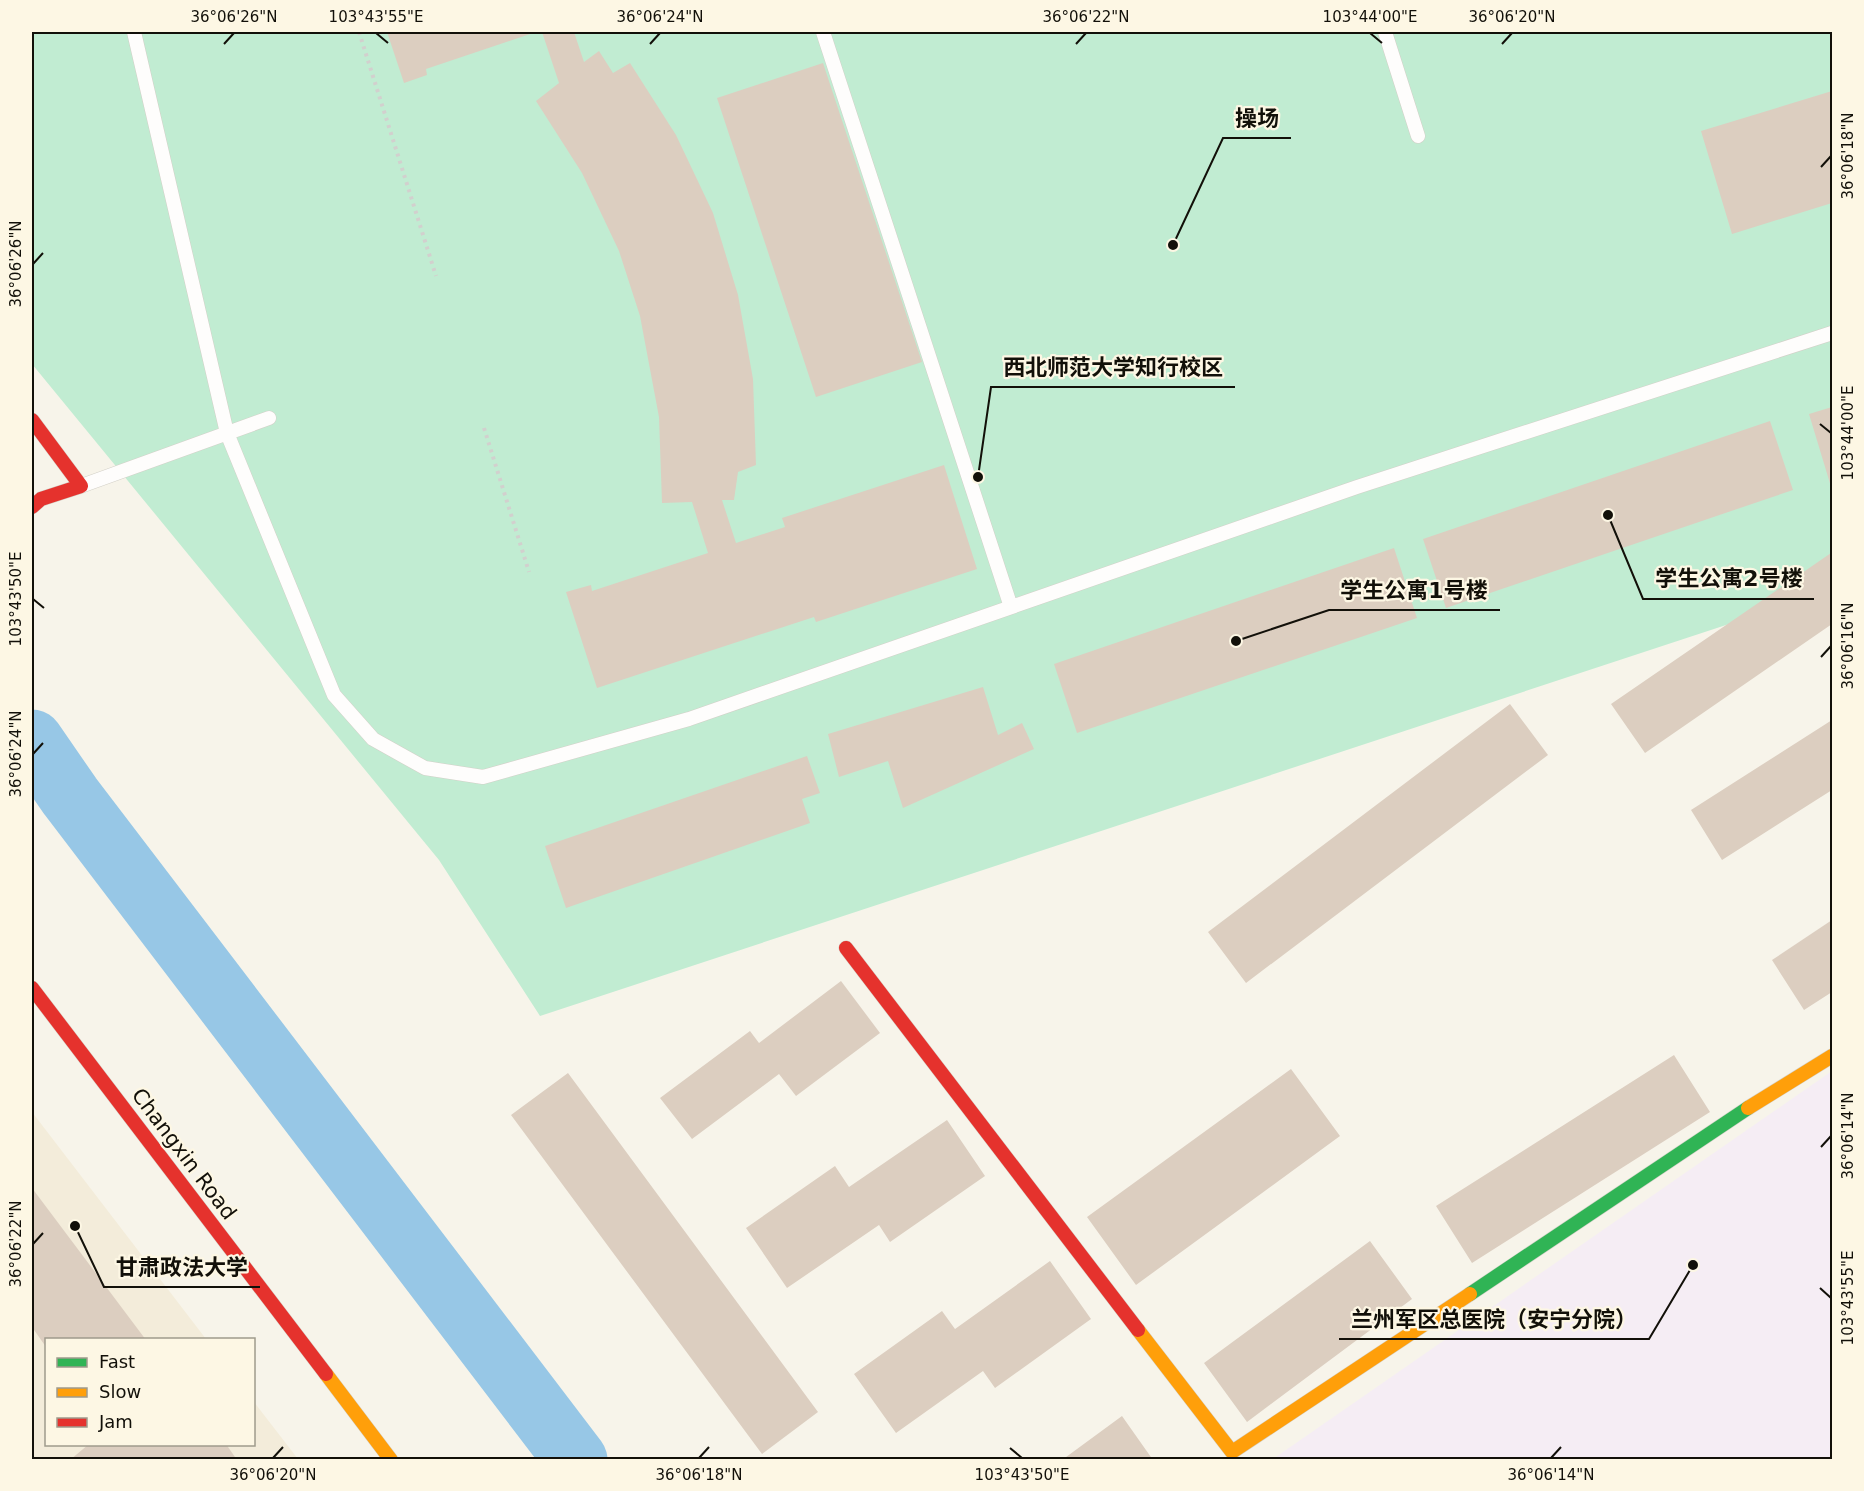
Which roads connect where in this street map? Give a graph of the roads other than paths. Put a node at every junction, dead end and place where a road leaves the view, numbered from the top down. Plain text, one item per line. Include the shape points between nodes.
1 (134, 32) edge
2 (823, 32) edge
3 (1385, 32) edge
4 (1418, 136) dead end
5 (1833, 333) edge
6 (268, 418) dead end
7 (32, 420) edge
8 (227, 433) junction
9 (81, 486) junction
10 (32, 507) edge
11 (1011, 607) junction
12 (846, 948) dead end
13 (32, 988) edge
14 (1833, 1056) edge
15 (392, 1460) edge

1 - 8 lane
2 - 11 lane
3 - 4 lane
5 - 11 lane via 1358,487
6 - 8 lane
7 - 9 street
8 - 9 lane
8 - 11 lane via 334,695 373,739 424,768 483,777 689,718
9 - 10 street via 41,499
12 - 14 street via 1232,1452 1762,1099
13 - 15 street, Changxin Road

